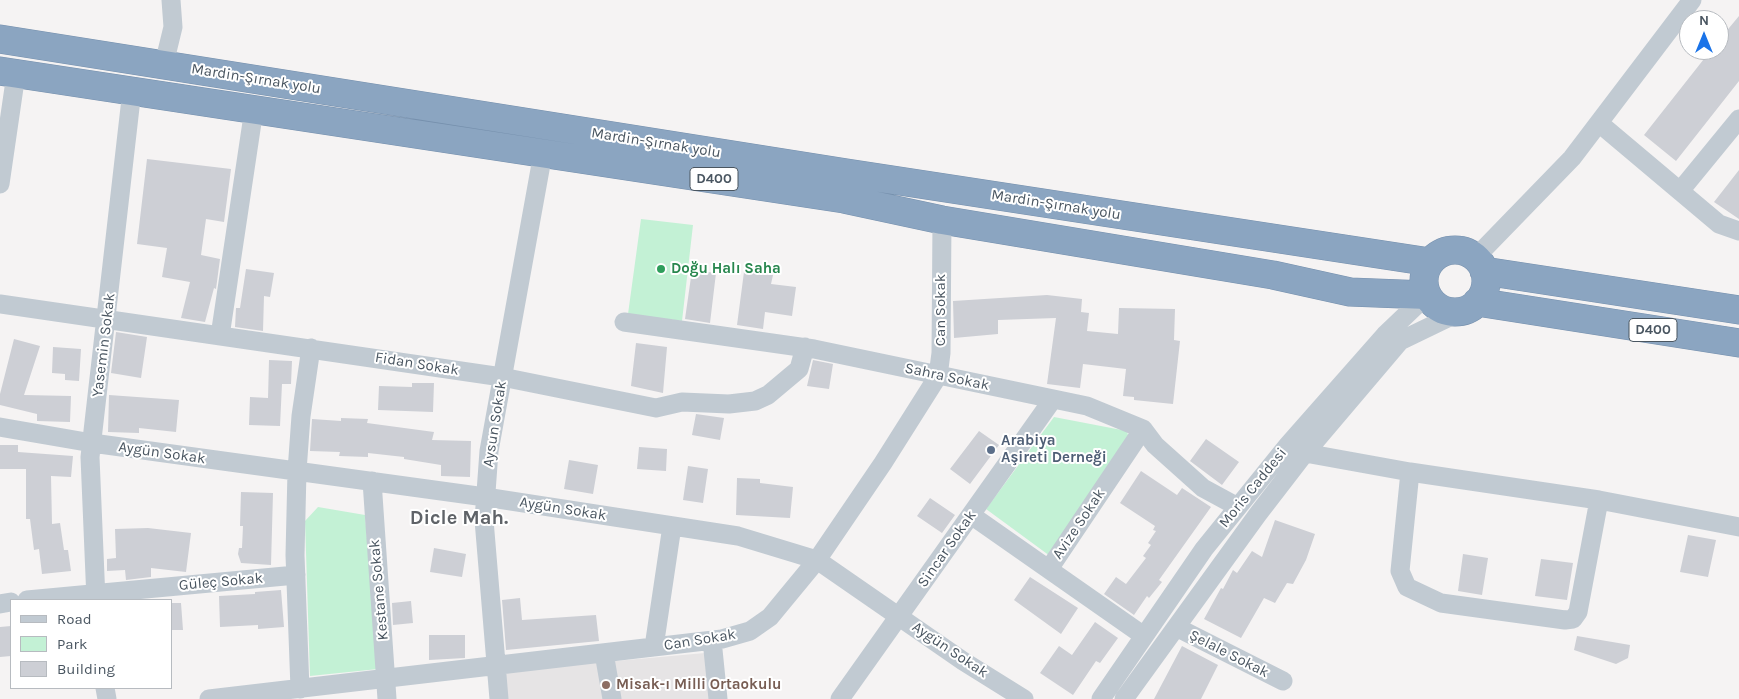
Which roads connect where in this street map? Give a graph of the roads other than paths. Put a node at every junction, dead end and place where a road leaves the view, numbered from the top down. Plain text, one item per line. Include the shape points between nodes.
1 (172, 0) edge
2 (1692, 0) edge
3 (0, 39) edge
4 (164, 64) junction
5 (8, 73) edge
6 (132, 90) junction
7 (254, 109) junction
8 (1739, 119) edge
9 (1598, 123) junction
10 (543, 153) junction
11 (0, 184) edge
12 (1680, 191) junction
13 (942, 220) junction
14 (1739, 231) edge
15 (1430, 262) junction
16 (1480, 264) junction
17 (1427, 295) junction
18 (0, 304) edge
19 (1469, 307) junction
20 (1739, 310) edge
21 (107, 320) junction
22 (624, 322) dead end
23 (220, 336) junction
24 (1739, 343) edge
25 (805, 347) junction
26 (311, 348) junction
27 (938, 376) junction
28 (502, 377) junction
29 (1053, 399) junction
30 (0, 427) edge
31 (1143, 429) junction
32 (92, 443) junction
33 (1297, 449) junction
34 (296, 471) junction
35 (1410, 472) junction
36 (372, 482) junction
37 (485, 497) junction
38 (1599, 500) junction
39 (1238, 507) junction
40 (971, 515) junction
41 (672, 526) junction
42 (1739, 527) edge
43 (817, 560) junction
44 (1049, 569) junction
45 (296, 575) junction
46 (96, 597) edge
47 (50, 599) edge
48 (899, 616) junction
49 (1176, 627) junction
50 (1144, 636) junction
51 (712, 640) junction
52 (654, 647) junction
53 (604, 653) junction
54 (496, 666) junction
55 (386, 679) junction
56 (1283, 681) dead end
57 (300, 689) junction
58 (209, 699) edge
59 (387, 699) edge
60 (498, 699) edge
61 (612, 699) edge
62 (718, 699) edge
63 (840, 699) edge
64 (1024, 699) edge
65 (1101, 699) edge
66 (1124, 699) edge

1 - 4 street via 173,27
2 - 9 street
3 - 4 highway, Mardin-Şırnak yolu
4 - 15 highway, Mardin-Şırnak yolu via 837,172
5 - 6 highway, Mardin-Şırnak yolu / D400
5 - 11 street
6 - 7 highway, Mardin-Şırnak yolu / D400
6 - 21 street, Yasemin Sokak
7 - 10 highway, Mardin-Şırnak yolu / D400
7 - 23 street
8 - 12 street
9 - 12 street
9 - 16 street via 1572,158
10 - 13 highway, Mardin-Şırnak yolu / D400 via 844,199
10 - 28 street, Aysun Sokak
12 - 14 street via 1719,224
13 - 17 highway, Mardin-Şırnak yolu / D400 via 1350,292
13 - 27 street, Can Sokak
15 - 16 highway via 1443,252 1460,250
15 - 17 highway via 1424,275
16 - 19 highway via 1485,288
16 - 20 highway via 1569,284
17 - 19 highway via 1440,308
17 - 33 street, Moris Caddesi via 1385,335
18 - 21 street, Fidan Sokak
19 - 24 highway, D400
19 - 33 street, Moris Caddesi via 1400,341
21 - 23 street, Fidan Sokak
21 - 32 street, Yasemin Sokak
22 - 25 street, Sahra Sokak
23 - 26 street, Fidan Sokak
25 - 27 street, Sahra Sokak
25 - 28 street, Fidan Sokak via 800,369 768,395 755,401 729,404 682,402 656,408
26 - 28 street, Fidan Sokak
26 - 34 street
27 - 29 street, Sahra Sokak
27 - 43 street, Can Sokak
28 - 37 street, Aysun Sokak
29 - 31 street, Sahra Sokak via 1087,406
29 - 40 street, Sincar Sokak
30 - 32 street, Aygün Sokak
31 - 39 street, Sahra Sokak via 1155,445 1203,488
31 - 44 street, Avize Sokak
32 - 34 street, Aygün Sokak
32 - 46 street, Yasemin Sokak
33 - 35 street
33 - 39 street, Moris Caddesi
33 - 49 street, Moris Caddesi via 1258,514
34 - 36 street, Aygün Sokak
34 - 45 street
35 - 38 street
35 - 38 street via 1400,571 1407,587 1441,603 1573,619 1578,612
36 - 37 street, Aygün Sokak
36 - 55 street, Kestane Sokak
37 - 41 street, Aygün Sokak
37 - 54 street, Aysun Sokak
38 - 42 street
39 - 50 street, Moris Caddesi via 1204,549
40 - 44 street
40 - 48 street, Sincar Sokak
41 - 43 street, Aygün Sokak via 738,536
41 - 52 street
43 - 48 street, Aygün Sokak
43 - 51 street, Can Sokak via 770,617 750,631
44 - 50 street
45 - 46 street, Güleç Sokak
45 - 57 street
46 - 47 street, Güleç Sokak
48 - 63 street, Sincar Sokak
48 - 64 street, Aygün Sokak
49 - 56 street, Şelale Sokak
49 - 66 street, Moris Caddesi
50 - 65 street, Moris Caddesi
51 - 52 street, Can Sokak
51 - 62 street
52 - 53 street, Can Sokak
53 - 54 street, Can Sokak
53 - 61 street
54 - 55 street, Can Sokak
54 - 60 street, Aysun Sokak
55 - 57 street, Can Sokak
55 - 59 street, Kestane Sokak
57 - 58 street, Can Sokak

